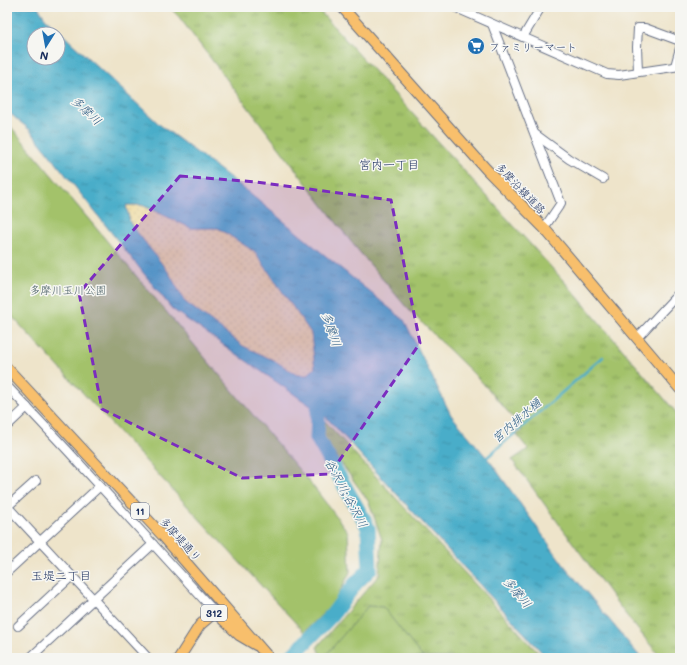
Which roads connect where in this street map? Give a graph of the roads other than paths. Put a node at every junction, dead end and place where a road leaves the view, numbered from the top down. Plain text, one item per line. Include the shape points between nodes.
1 (342, 7) edge
2 (454, 7) edge
3 (541, 7) edge
4 (464, 9) edge
5 (492, 24) junction
6 (524, 37) junction
7 (680, 41) edge
8 (680, 48) edge
9 (678, 66) edge
10 (638, 71) junction
11 (534, 134) junction
12 (603, 179) dead end
13 (544, 228) junction
14 (680, 292) edge
15 (637, 338) junction
16 (7, 368) edge
17 (7, 386) edge
18 (680, 389) edge
19 (27, 407) junction
20 (7, 426) edge
21 (36, 481) dead end
22 (100, 486) junction
23 (7, 506) edge
24 (40, 541) junction
25 (153, 544) junction
26 (7, 572) edge
27 (72, 576) junction
28 (93, 600) junction
29 (215, 612) junction
30 (18, 626) dead end
31 (259, 647) junction
32 (30, 658) edge
33 (148, 658) edge
34 (179, 658) edge
35 (269, 658) edge

1 - 13 main road, 多摩沿線道路 via 486,170
2 - 4 street
3 - 6 street
4 - 5 street
5 - 6 street
5 - 11 street
6 - 10 street via 606,74 619,75
7 - 10 street via 645,28 638,28
8 - 9 street
9 - 10 street
11 - 12 street
11 - 13 street via 561,203
13 - 15 main road, 多摩沿線道路
14 - 15 street
15 - 18 main road, 多摩沿線道路
16 - 31 main road, 多摩堤通り / 11 via 163,536
17 - 19 street
19 - 20 street
19 - 22 street
21 - 23 street
22 - 24 street
22 - 25 street
23 - 24 street
24 - 26 street
24 - 27 street
25 - 28 street
25 - 29 street
27 - 28 street
27 - 30 street
28 - 32 street
28 - 33 street
29 - 31 main road, 312 via 243,639
29 - 34 main road, 312 via 200,625
31 - 35 main road, 多摩堤通り / 11

